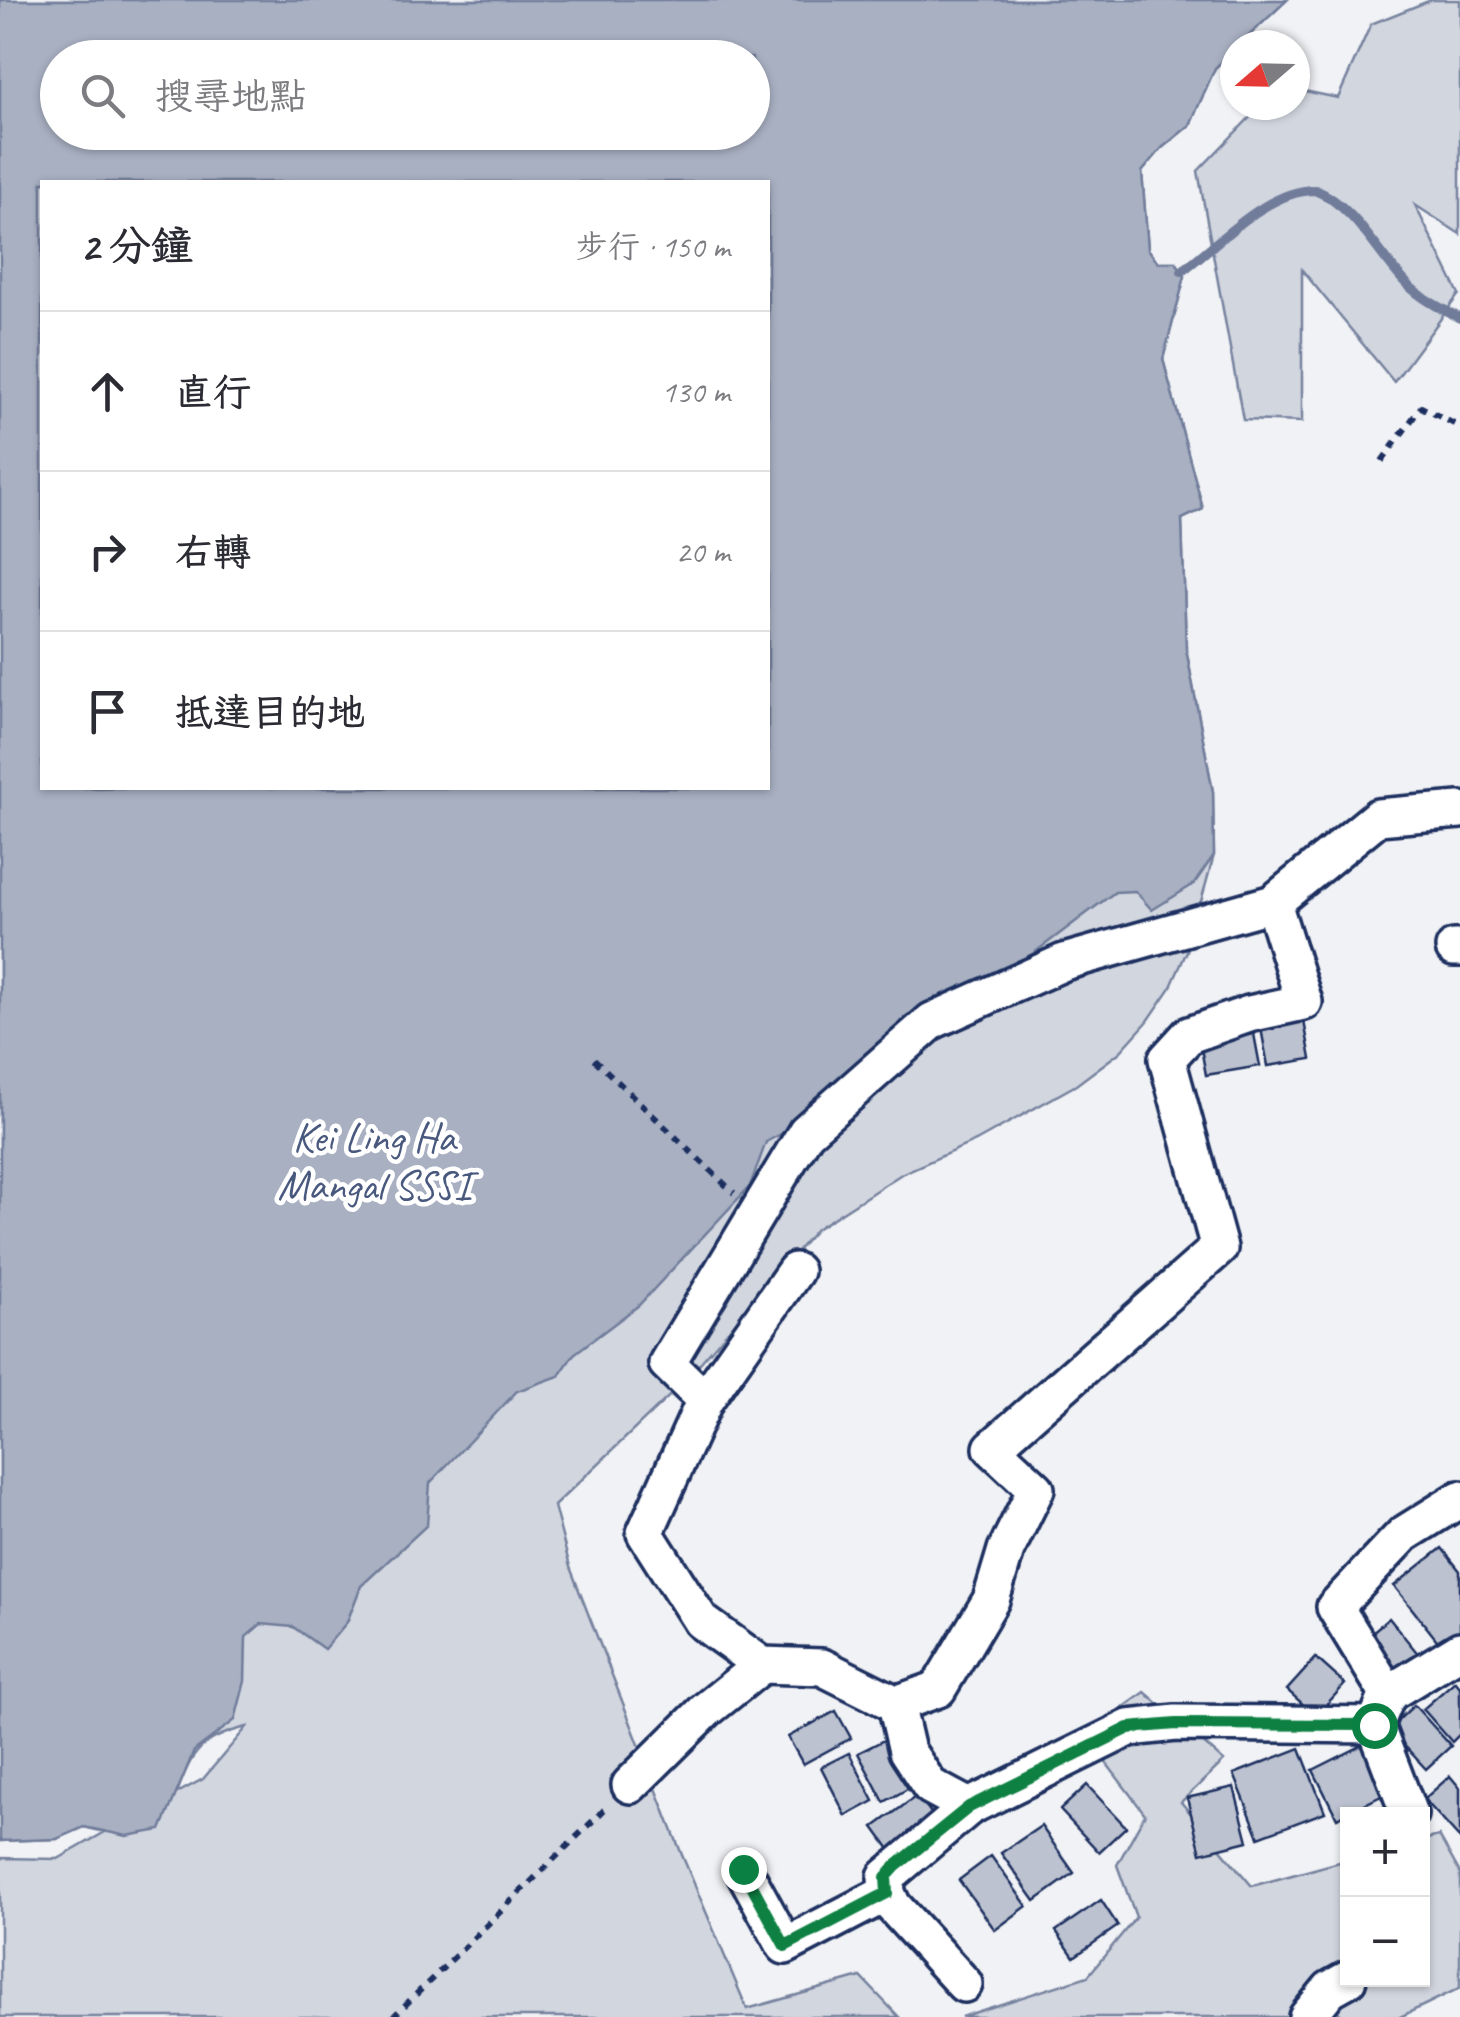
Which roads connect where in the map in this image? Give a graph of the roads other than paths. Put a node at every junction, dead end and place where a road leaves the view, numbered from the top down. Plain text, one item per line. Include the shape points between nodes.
1 (1460, 810) edge
2 (1273, 903) junction
3 (795, 1271) dead end
4 (705, 1400) junction
5 (1460, 1499) edge
6 (1460, 1650) edge
7 (762, 1665) junction
8 (896, 1704) junction
9 (1381, 1710) junction
10 (630, 1785) road end
11 (969, 1807) junction
12 (1407, 1807) edge
13 (743, 1869) dead end
14 (887, 1893) junction
15 (964, 1984) dead end
16 (1340, 1984) edge
17 (1306, 2017) edge

1 - 2 street via 1378,817
2 - 4 street via 1064,962 932,1021 806,1132 666,1364
2 - 8 street via 1304,1002 1189,1035 1167,1059 1219,1248 992,1448 1036,1488 991,1600 938,1689
3 - 4 street
4 - 7 street via 645,1533 700,1621
5 - 9 street via 1404,1534 1335,1607
6 - 9 street
7 - 8 street via 822,1667
7 - 10 street
8 - 11 street via 907,1751 930,1786
9 - 11 street via 1129,1728
9 - 12 street
11 - 14 street via 896,1866 886,1877
13 - 14 street via 785,1946
14 - 15 street
16 - 17 street

